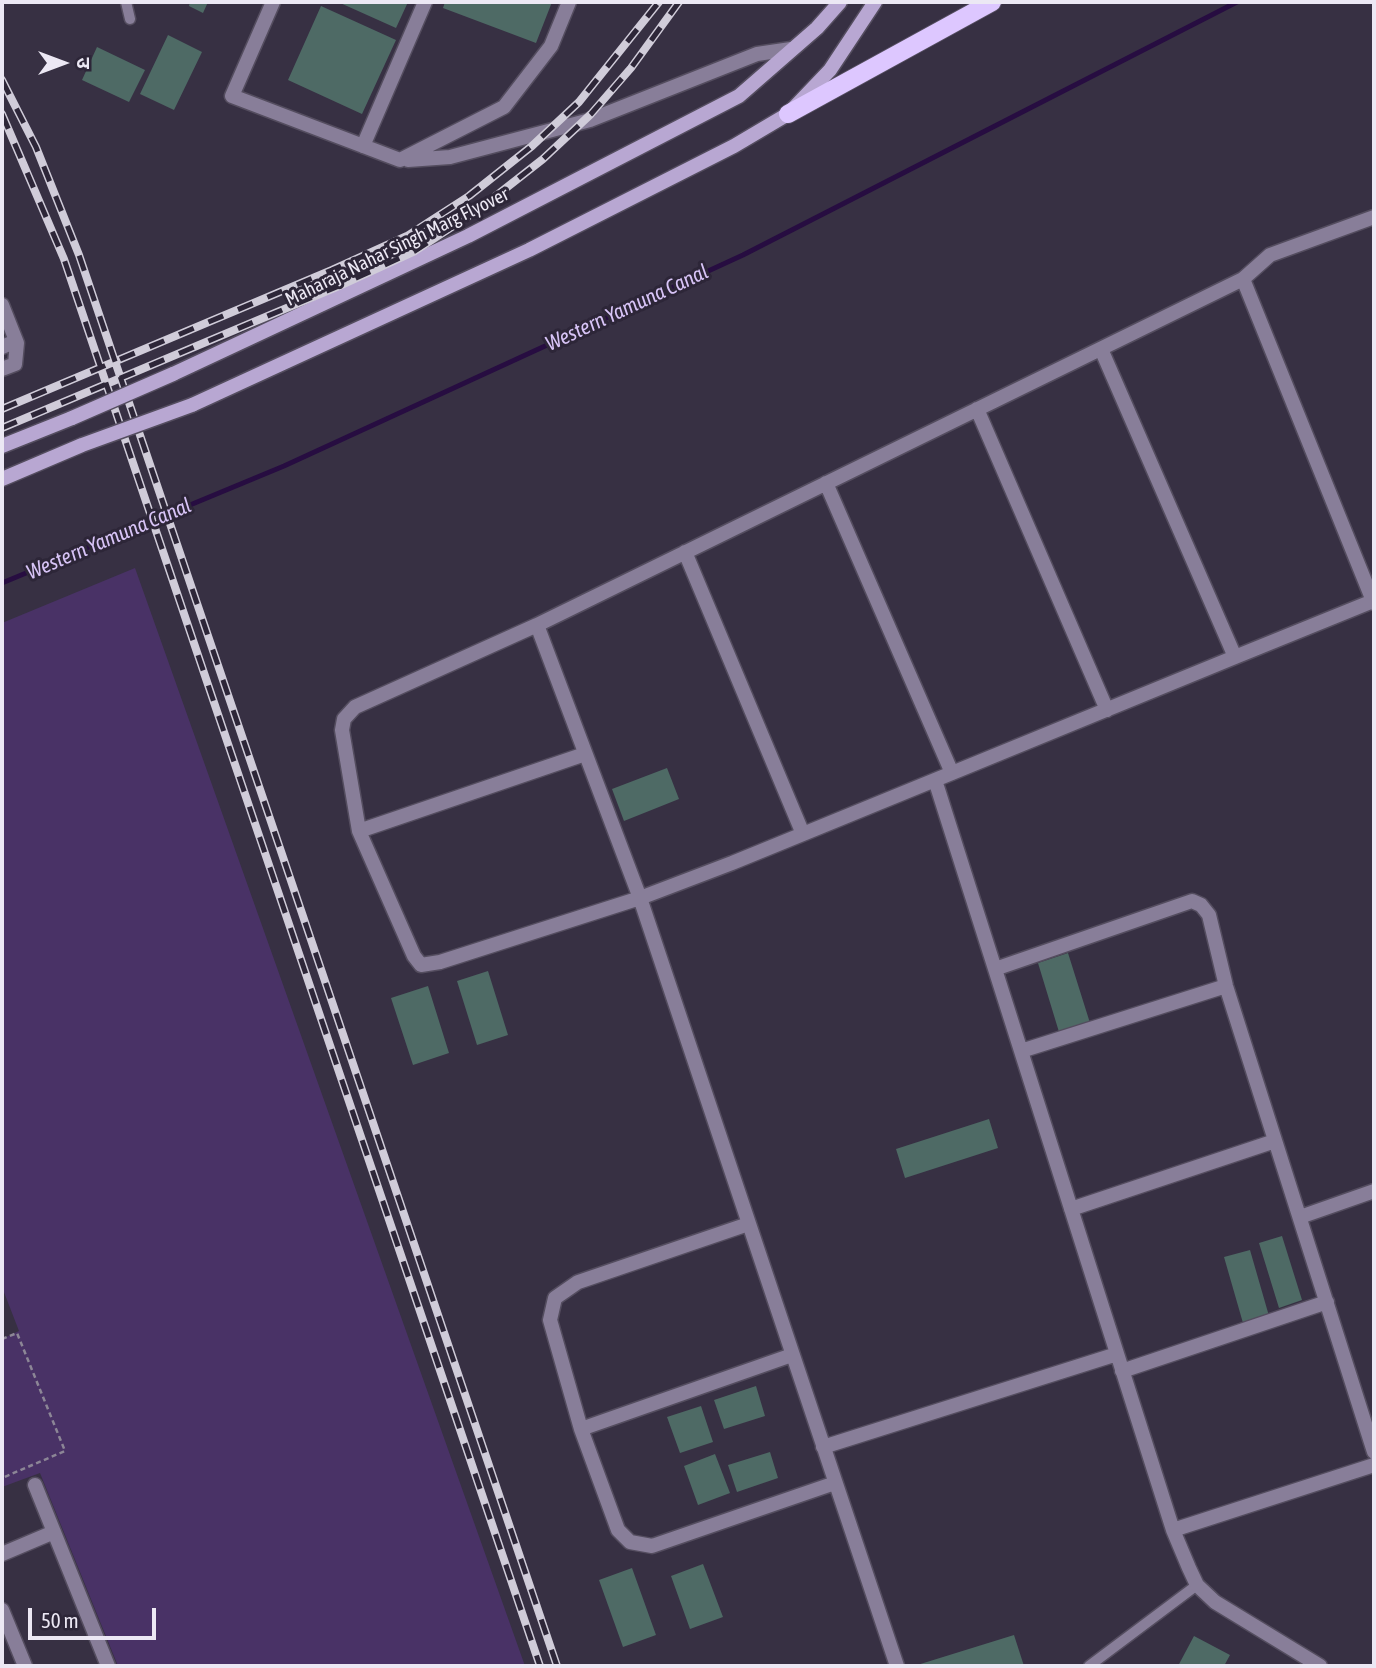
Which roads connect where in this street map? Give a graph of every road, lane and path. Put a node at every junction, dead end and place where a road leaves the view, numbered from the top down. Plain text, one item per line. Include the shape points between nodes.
1 (126, 2) edge
2 (273, 2) edge
3 (425, 2) edge
4 (569, 2) edge
5 (840, 2) edge
6 (875, 2) edge
7 (992, 2) edge
8 (130, 19) dead end
9 (791, 49) junction
10 (788, 114) junction
11 (363, 146) junction
12 (400, 160) junction
13 (1374, 217) edge
14 (1243, 279) junction
15 (2, 305) edge
16 (16, 341) junction
17 (2, 347) edge
18 (1101, 349) junction
19 (2, 369) edge
20 (977, 409) junction
21 (2, 446) edge
22 (2, 479) edge
23 (826, 483) junction
24 (685, 552) junction
25 (1374, 602) edge
26 (537, 625) junction
27 (1236, 657) junction
28 (1107, 710) junction
29 (585, 754) junction
30 (952, 773) junction
31 (934, 780) junction
32 (359, 831) junction
33 (803, 834) junction
34 (640, 898) junction
35 (995, 969) junction
36 (1226, 986) junction
37 (1021, 1052) junction
38 (1275, 1141) junction
39 (1374, 1191) edge
40 (1071, 1209) junction
41 (1300, 1217) junction
42 (748, 1224) junction
43 (1327, 1302) junction
44 (2, 1339) edge
45 (792, 1354) junction
46 (1117, 1354) junction
47 (1122, 1371) junction
48 (581, 1429) junction
49 (823, 1447) junction
50 (1374, 1452) edge
51 (1374, 1465) edge
52 (2, 1478) edge
53 (835, 1483) junction
54 (35, 1485) dead end
55 (1173, 1530) junction
56 (54, 1532) junction
57 (2, 1554) edge
58 (1197, 1585) junction
59 (2, 1610) edge
60 (25, 1666) edge
61 (108, 1666) edge
62 (897, 1666) edge
63 (1089, 1666) edge
64 (1320, 1666) edge

1 - 8 lane
2 - 11 street via 232,96
3 - 11 street
4 - 12 street via 551,46 503,107
5 - 9 main road, Maharaja Nahar Singh Marg Flyover
6 - 10 main road via 830,70
7 - 10 main road
9 - 12 street via 757,54 590,120 450,157
9 - 21 main road, Maharaja Nahar Singh Marg Flyover, bridge via 739,96 468,236 173,374
10 - 22 main road, bridge via 529,250 192,405
11 - 12 street
13 - 14 street via 1270,255
14 - 18 street
14 - 25 street
15 - 16 street
16 - 17 street
16 - 19 street via 15,364
18 - 20 street
18 - 27 street
20 - 23 street
20 - 28 street
23 - 24 street
23 - 30 street
24 - 26 street
24 - 33 street
25 - 27 street
26 - 29 street
26 - 32 street via 355,707 344,719
27 - 28 street
28 - 30 street
29 - 32 street
29 - 34 street
30 - 31 street
31 - 33 street
31 - 35 street
32 - 34 street via 421,965
33 - 34 street
34 - 42 street
35 - 36 street via 1192,901 1209,915
35 - 37 street
36 - 37 street
36 - 38 street
37 - 40 street
38 - 40 street
38 - 41 street
39 - 41 street
40 - 46 street
41 - 43 street
42 - 45 street
42 - 48 street via 578,1282 555,1298 550,1320
43 - 47 street
43 - 50 street
44 - 52 path via 17,1333 65,1451
45 - 48 street
45 - 49 street
46 - 47 street
46 - 49 street
47 - 55 street
48 - 53 street via 618,1530 631,1542 652,1546
49 - 53 street
51 - 55 street
53 - 62 street
54 - 56 street
55 - 58 street
56 - 57 street
56 - 61 street
58 - 63 lane
58 - 64 street via 1215,1602
59 - 60 street

